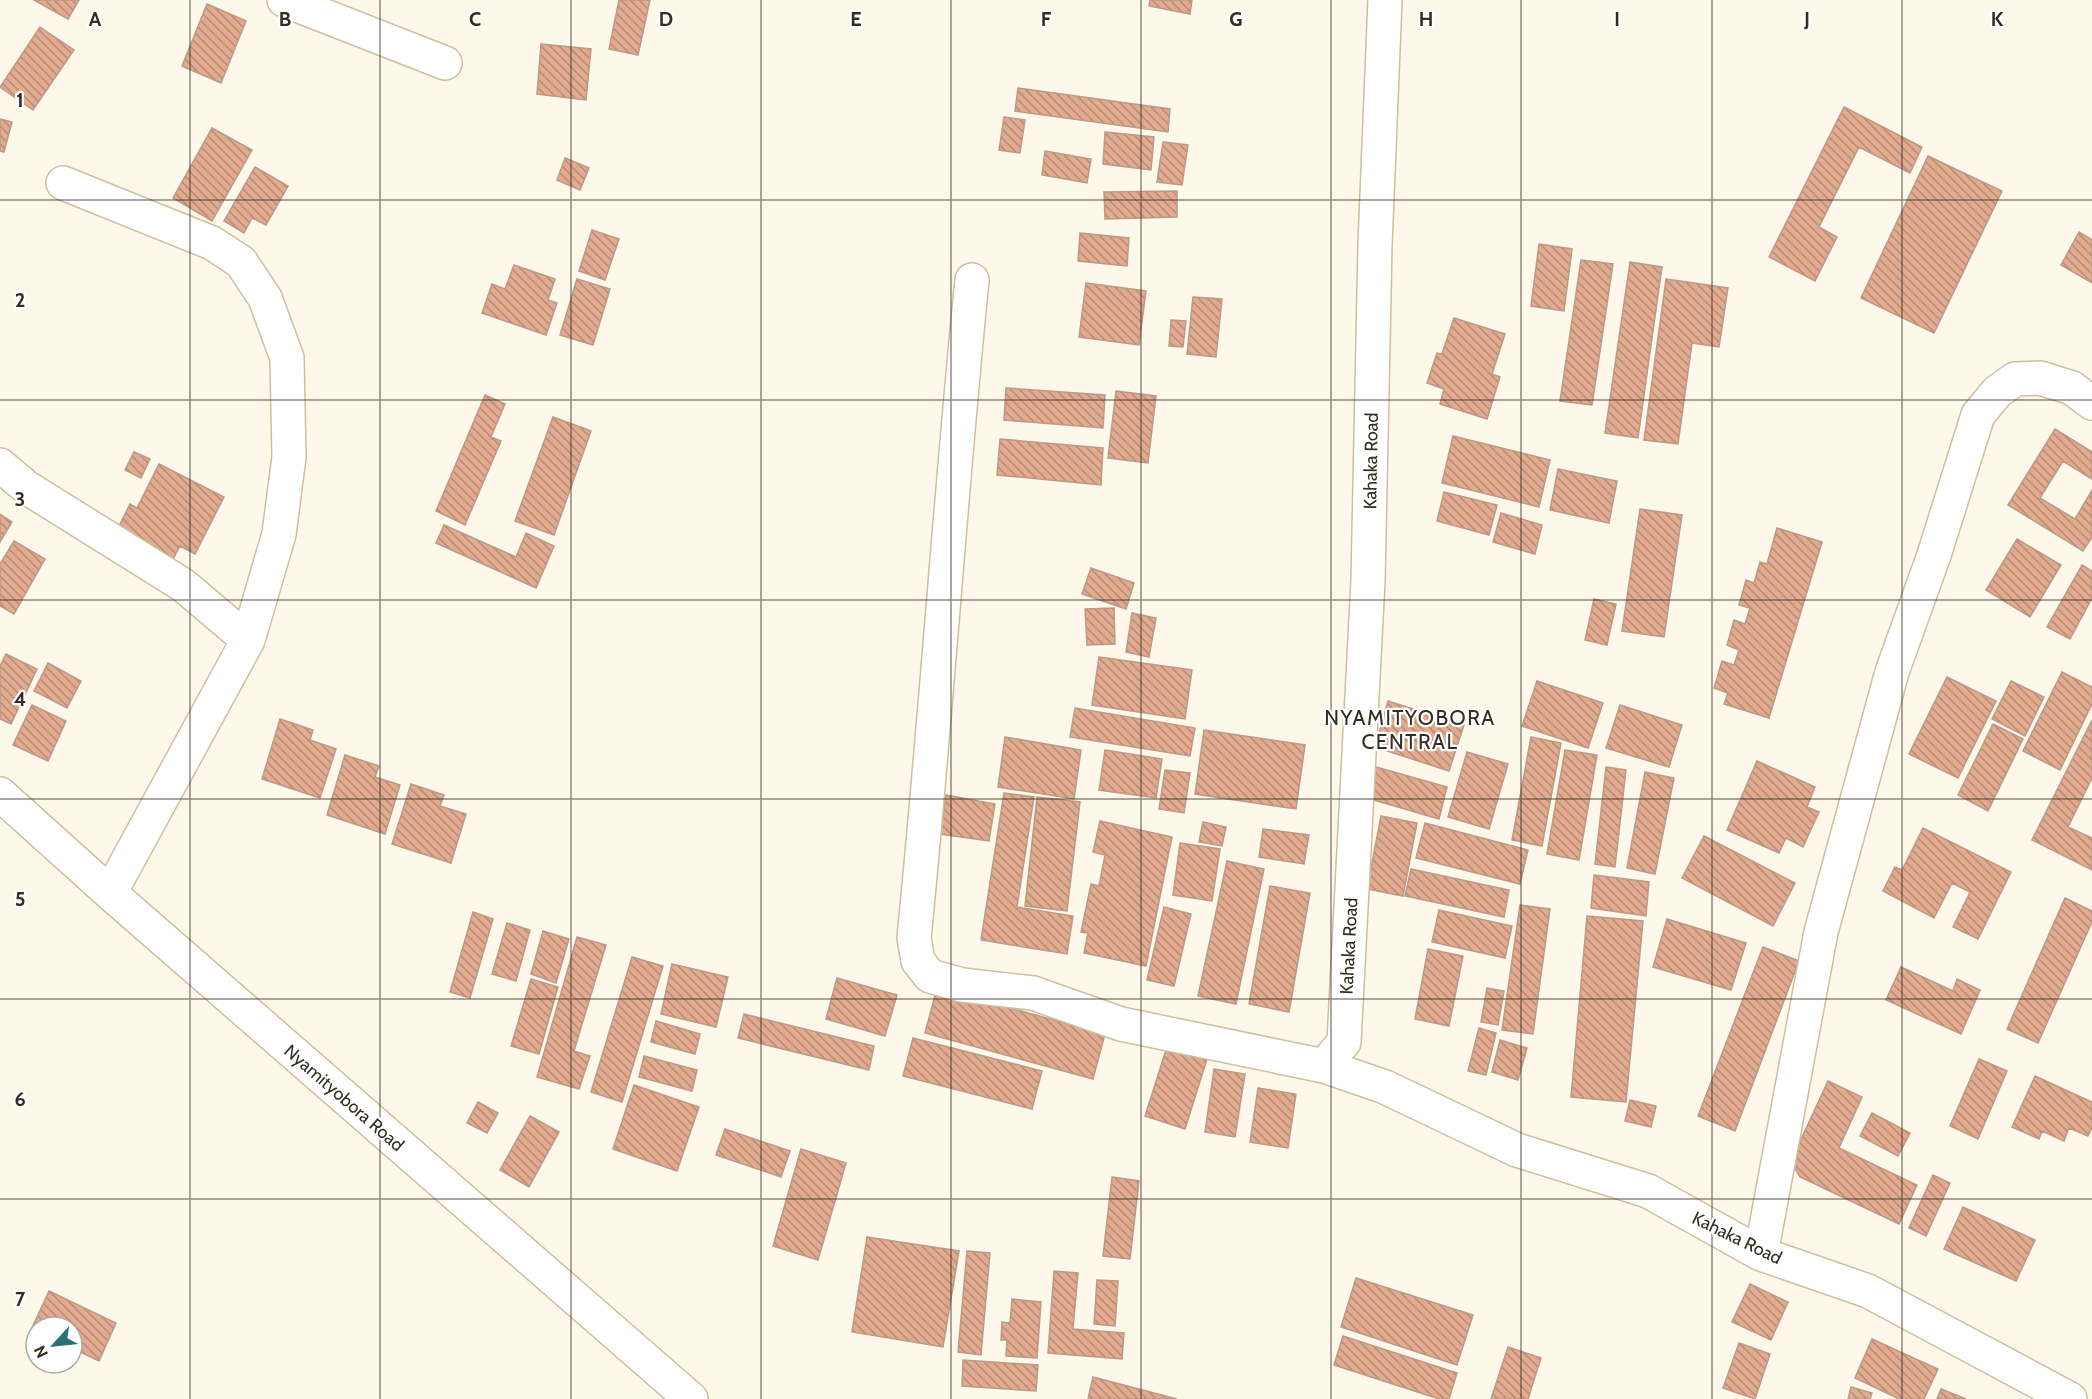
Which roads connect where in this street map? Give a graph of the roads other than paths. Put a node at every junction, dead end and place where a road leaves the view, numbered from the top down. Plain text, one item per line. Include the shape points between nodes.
1 (284, 0) edge
2 (1385, 0) edge
3 (445, 63) dead end
4 (63, 183) dead end
5 (972, 280) dead end
6 (2092, 403) edge
7 (0, 465) edge
8 (248, 640) junction
9 (0, 794) edge
10 (110, 893) junction
11 (1324, 1066) junction
12 (1761, 1254) junction
13 (691, 1399) edge
14 (2070, 1399) edge

1 - 3 street
2 - 11 street, Kahaka Road via 1368,581 1344,1042
4 - 8 street via 212,243 240,262 265,298 286,358 289,457 279,534
5 - 11 street via 914,938 918,961 930,976 962,985 1033,993 1121,1024
6 - 12 street via 2072,388 2040,378 2015,379 1997,392 1978,415 1892,672 1821,932
7 - 8 street via 26,487 183,585
8 - 10 street
9 - 10 street, Nyamityobora Road
10 - 13 street, Nyamityobora Road
11 - 12 street, Kahaka Road via 1385,1087 1517,1150 1648,1191
12 - 14 street, Kahaka Road via 1868,1291

